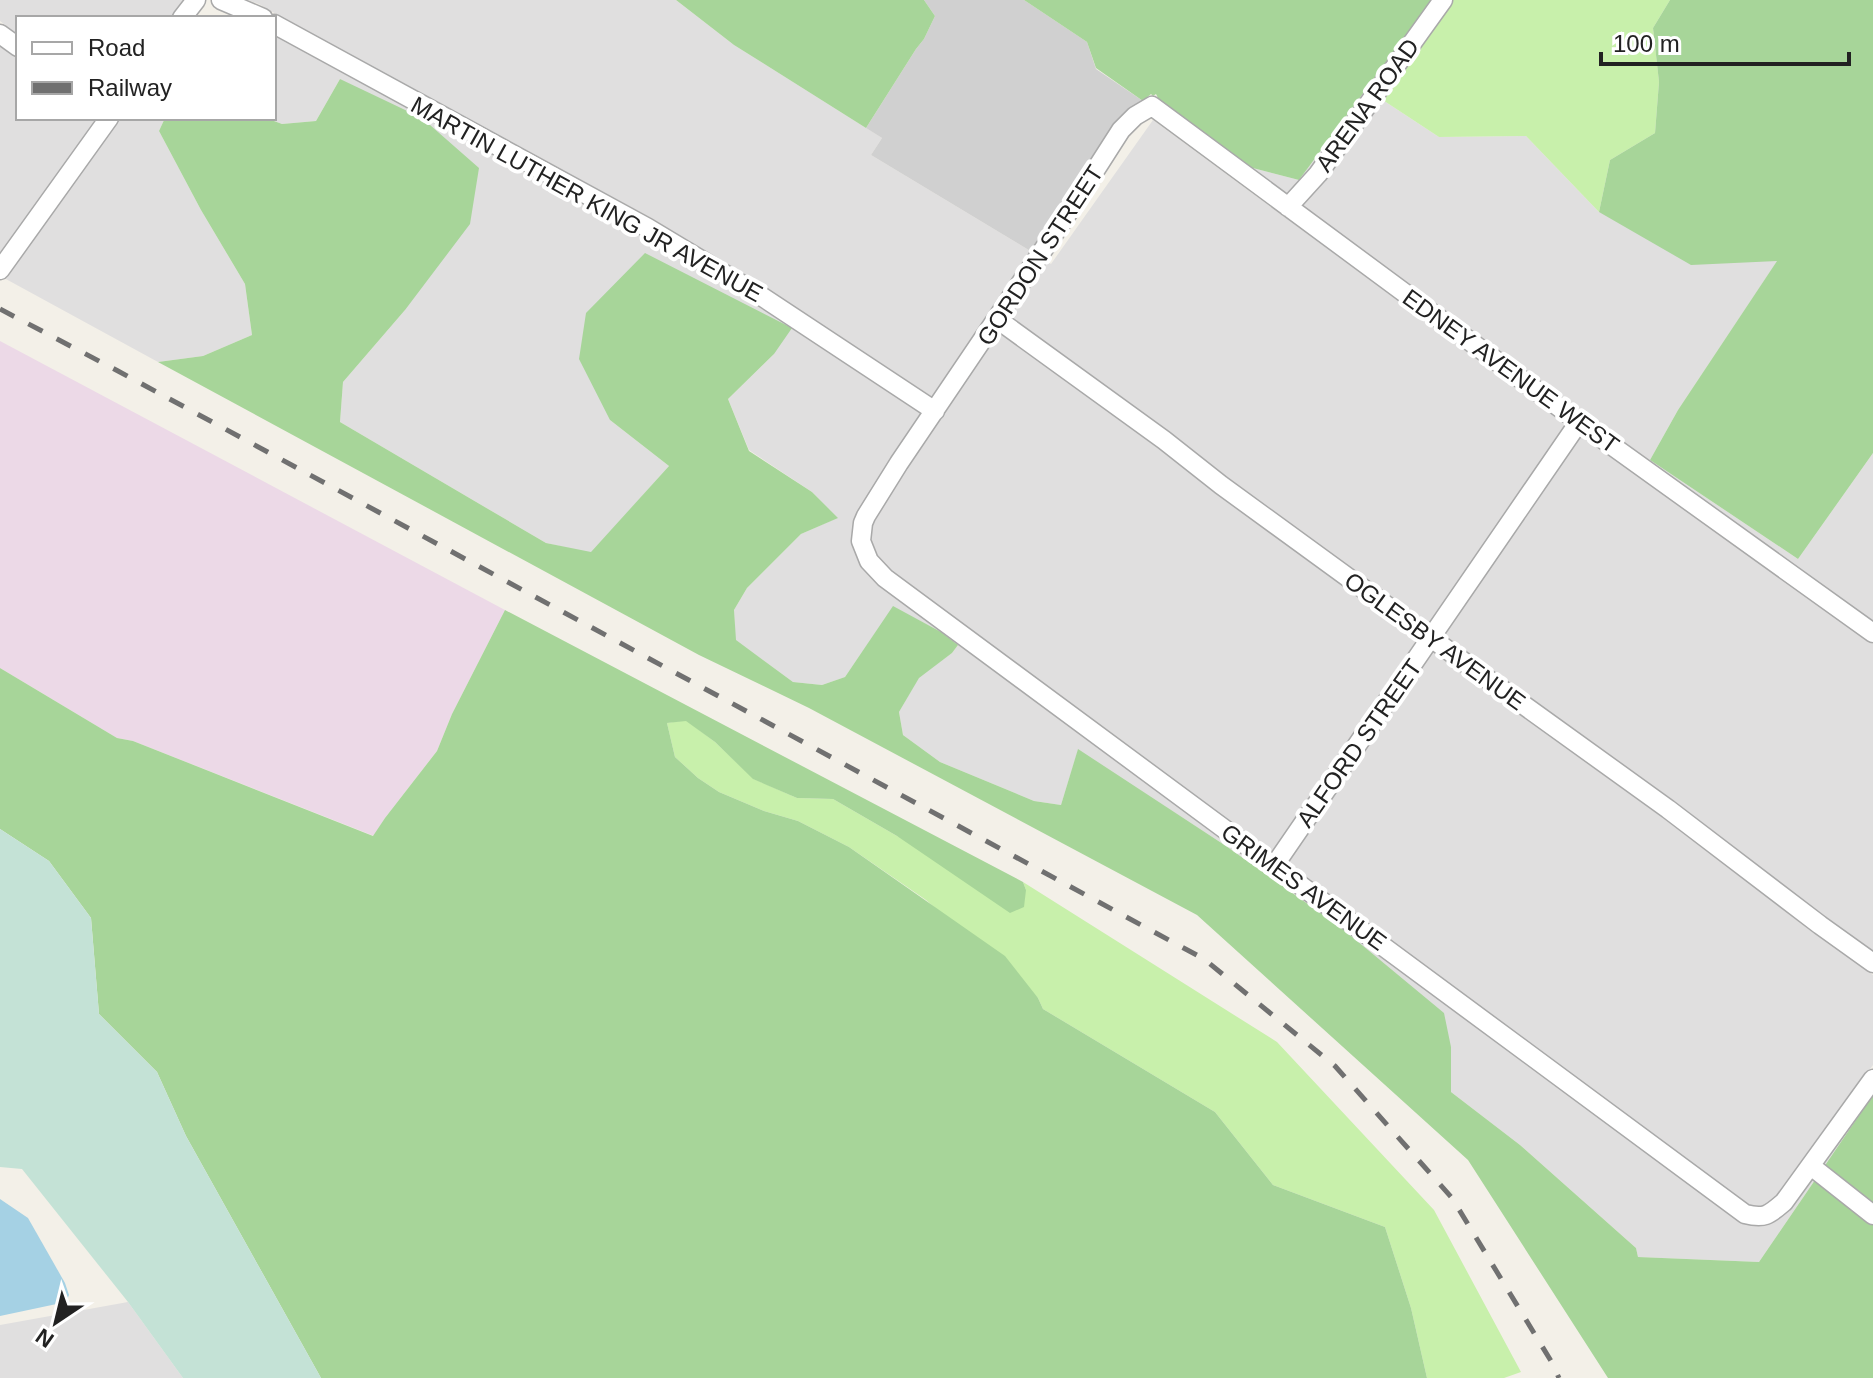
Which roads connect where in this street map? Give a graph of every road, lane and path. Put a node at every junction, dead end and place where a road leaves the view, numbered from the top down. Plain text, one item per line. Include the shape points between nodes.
1 (196, 0) edge
2 (221, 0) edge
3 (1443, 0) edge
4 (184, 16) edge
5 (258, 16) edge
6 (276, 25) edge
7 (1152, 106) joint
8 (108, 120) edge
9 (1288, 207) junction
10 (0, 270) edge
11 (997, 319) junction
12 (935, 411) junction
13 (1579, 422) junction
14 (1873, 633) edge
15 (1432, 639) junction
16 (1274, 866) junction
17 (1873, 963) edge
18 (1873, 1079) edge
19 (1811, 1166) junction
20 (1873, 1215) edge

1 - 4 street
2 - 5 street
3 - 9 street, ARENA ROAD via 1318,174
6 - 12 street, MARTIN LUTHER KING JR AVENUE via 648,228
7 - 9 street, EDNEY AVENUE WEST
7 - 11 street, GORDON STREET via 1121,130
8 - 10 street
9 - 13 street, EDNEY AVENUE WEST
11 - 12 street, GORDON STREET
11 - 15 street, OGLESBY AVENUE
12 - 16 street, GRIMES AVENUE via 863,523 861,541 869,561
13 - 14 street, EDNEY AVENUE WEST
13 - 15 street, ALFORD STREET
15 - 16 street, ALFORD STREET
15 - 17 street, OGLESBY AVENUE
16 - 19 street, GRIMES AVENUE via 1745,1214 1769,1215
18 - 19 street
19 - 20 street

